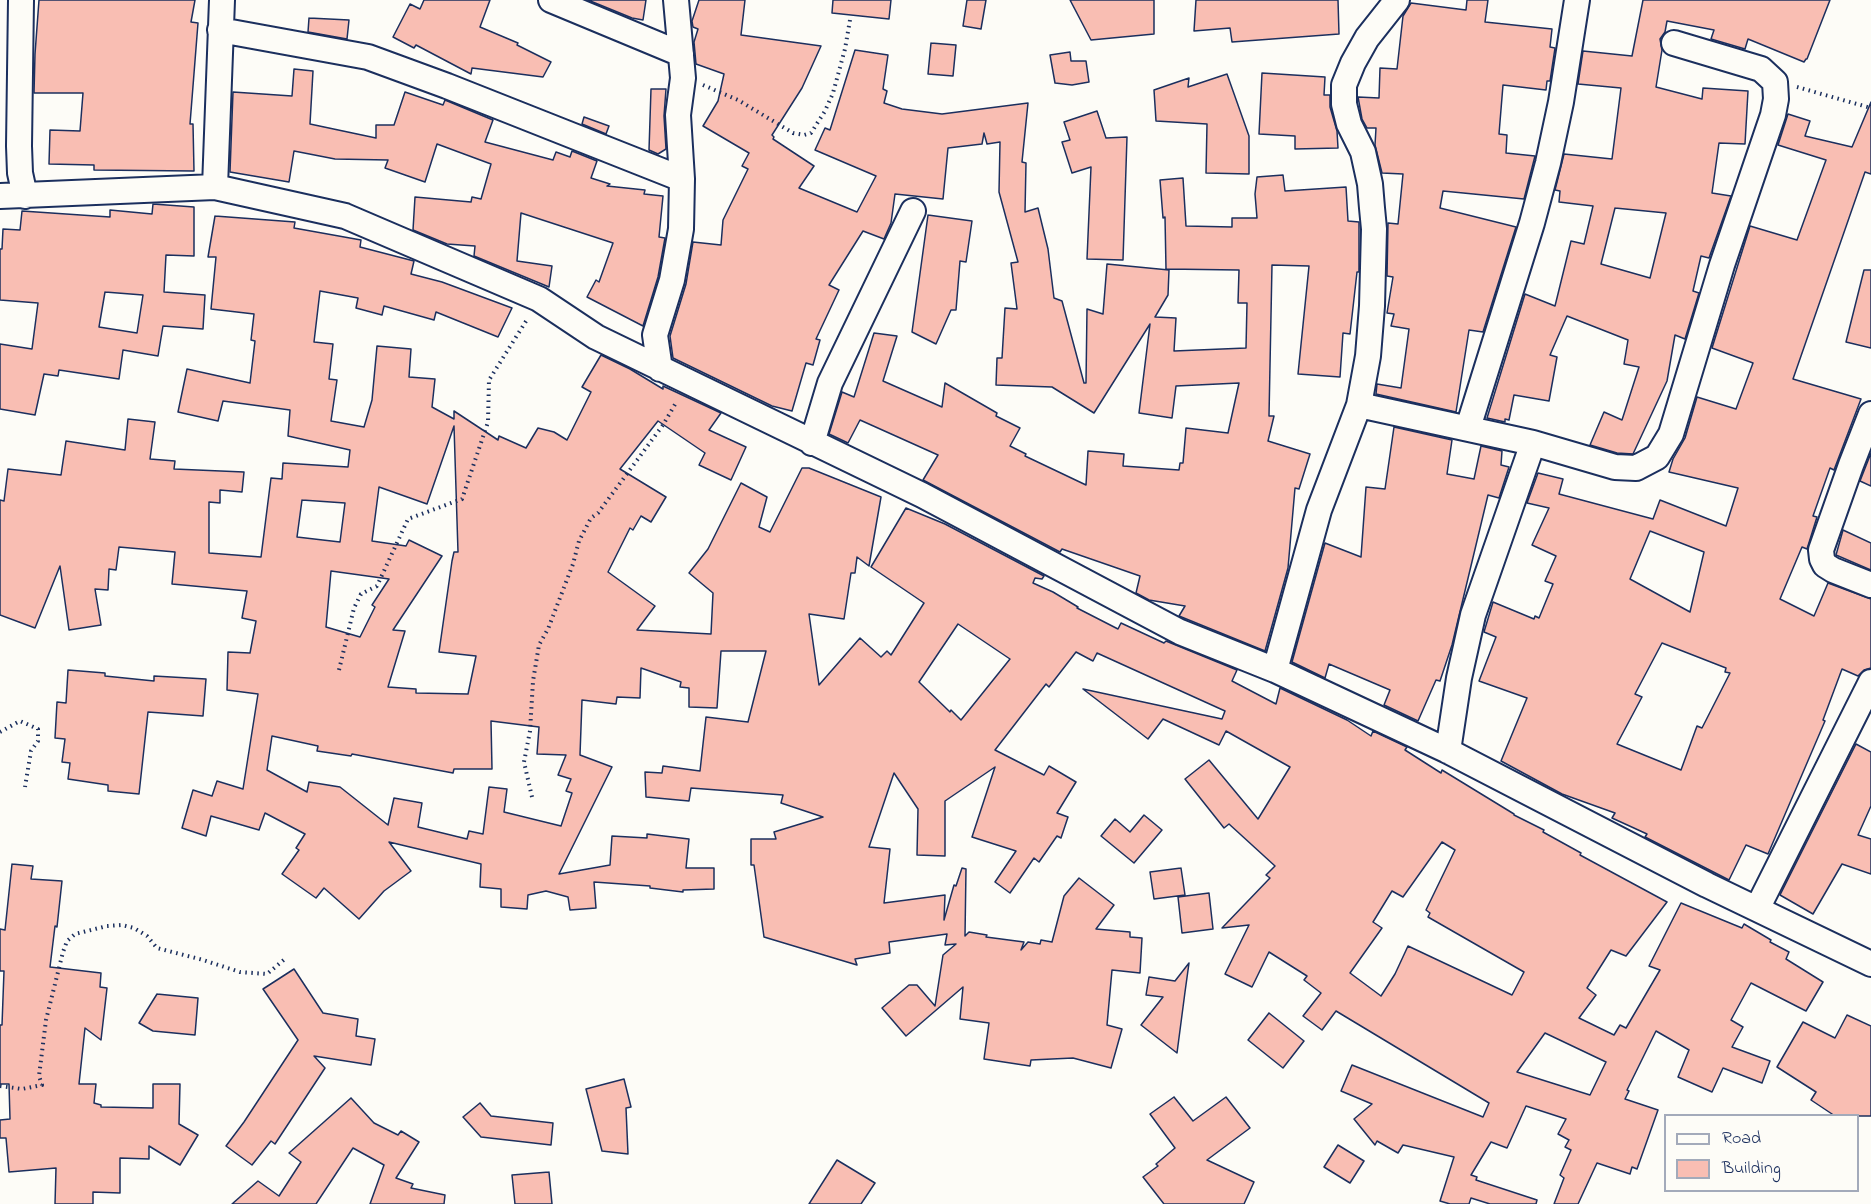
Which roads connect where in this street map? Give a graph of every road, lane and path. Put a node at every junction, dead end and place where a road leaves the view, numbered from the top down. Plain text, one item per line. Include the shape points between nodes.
1 (21, 0) edge
2 (222, 0) edge
3 (551, 0) edge
4 (676, 0) edge
5 (1397, 0) edge
6 (1577, 0) edge
7 (850, 20) dead end
8 (220, 30) junction
9 (1674, 43) dead end
10 (681, 54) junction
11 (683, 78) junction
12 (1775, 82) junction
13 (1871, 108) edge
14 (682, 178) junction
15 (215, 187) junction
16 (0, 196) edge
17 (25, 196) junction
18 (913, 211) dead end
19 (539, 299) junction
20 (660, 369) junction
21 (691, 385) junction
22 (1359, 405) junction
23 (1871, 414) edge
24 (1468, 428) junction
25 (812, 442) junction
26 (1533, 442) junction
27 (1871, 585) edge
28 (339, 670) dead end
29 (1275, 670) junction
30 (1871, 682) edge
31 (0, 732) edge
32 (1448, 751) junction
33 (25, 787) dead end
34 (532, 797) dead end
35 (1757, 909) junction
36 (286, 958) dead end
37 (1871, 964) edge
38 (0, 1086) edge

1 - 17 street via 19,146
2 - 8 street
3 - 10 street
4 - 10 street
5 - 22 street via 1367,38 1344,85 1344,104 1370,184 1374,229 1368,356
6 - 24 street via 1548,163
7 - 11 path via 832,93 814,129 804,135 793,133 720,91
8 - 14 street via 368,57
8 - 15 street
9 - 12 street via 1761,69
10 - 11 street
11 - 14 street via 678,115
12 - 13 path
12 - 26 street via 1773,115 1725,254 1671,434 1657,457 1636,468 1616,467
14 - 20 street via 681,229 672,280 655,335
15 - 17 street
15 - 19 street via 345,216
16 - 17 street
18 - 25 street via 830,383
19 - 20 street via 596,337
19 - 28 path via 489,380 488,422 462,499 408,519 377,586 361,594 354,608
20 - 21 street
21 - 25 street
21 - 34 path via 591,518 579,541 539,645 524,762
22 - 24 street
22 - 29 street via 1319,510
23 - 27 street via 1821,550 1825,565
24 - 26 street
25 - 29 street via 922,495 1180,632
26 - 32 street via 1473,615
29 - 32 street
30 - 35 street
31 - 33 path via 20,722 38,729
32 - 35 street
35 - 37 street
36 - 38 path via 267,974 240,972 157,948 140,932 122,924 75,934 63,952 46,1020 39,1076 42,1085 22,1089

